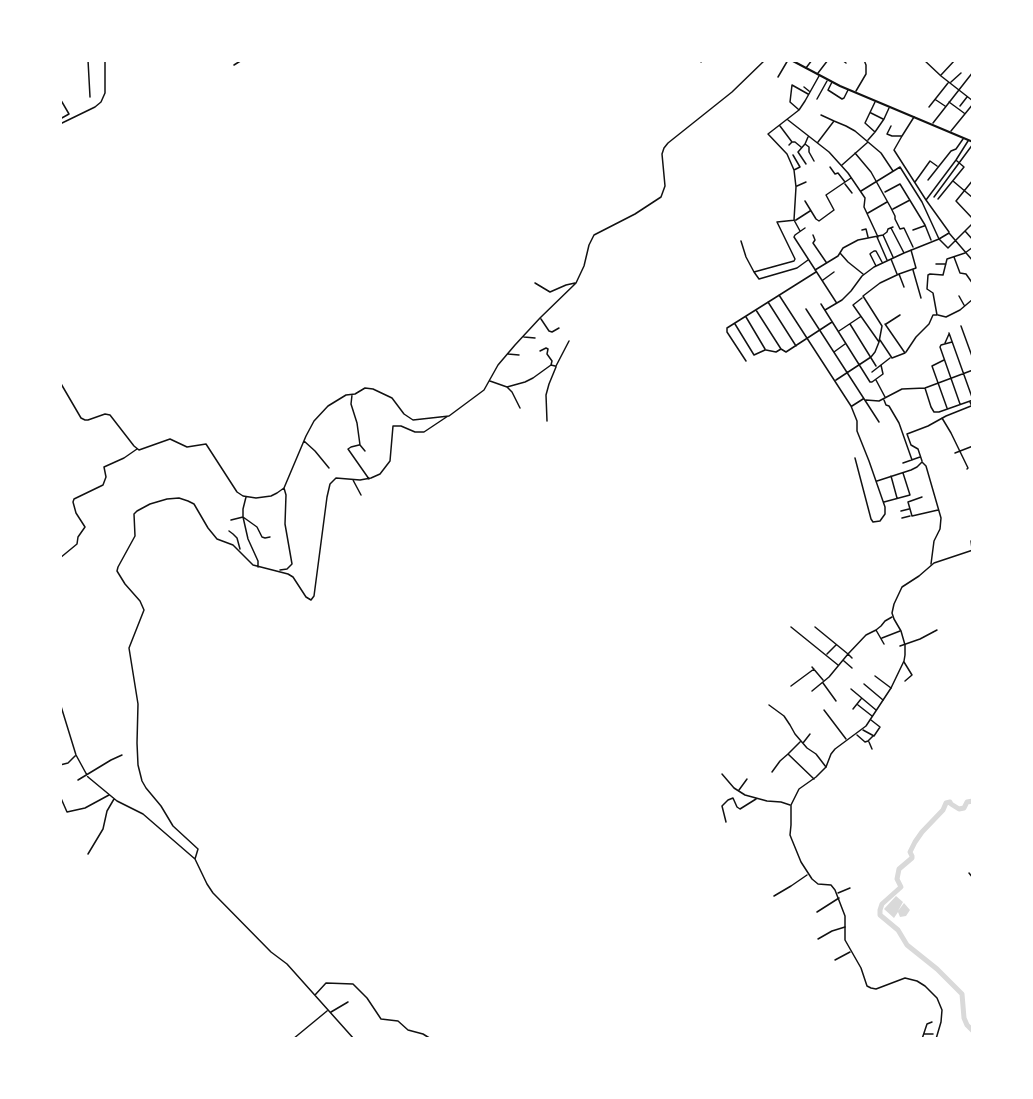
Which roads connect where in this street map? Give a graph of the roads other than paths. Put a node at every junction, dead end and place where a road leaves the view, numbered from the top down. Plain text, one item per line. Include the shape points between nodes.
1 (88, 60) edge
2 (105, 60) edge
3 (242, 60) edge
4 (765, 60) edge
5 (790, 60) edge
6 (812, 60) edge
7 (828, 60) edge
8 (842, 60) edge
9 (864, 60) edge
10 (955, 60) edge
11 (926, 61) edge
12 (846, 63) dead end
13 (234, 65) dead end
14 (806, 68) junction
15 (973, 72) edge
16 (961, 73) dead end
17 (818, 75) junction
18 (941, 76) junction
19 (778, 77) dead end
20 (828, 80) junction
21 (832, 82) junction
22 (949, 82) junction
23 (804, 87) dead end
24 (848, 89) junction
25 (958, 89) junction
26 (810, 91) junction
27 (855, 92) junction
28 (808, 95) junction
29 (90, 97) dead end
30 (968, 97) junction
31 (60, 99) edge
32 (817, 99) dead end
33 (936, 100) junction
34 (876, 101) junction
35 (949, 102) junction
36 (61, 103) edge
37 (973, 103) edge
38 (890, 106) junction
39 (945, 106) junction
40 (960, 106) dead end
41 (929, 107) dead end
42 (799, 110) junction
43 (870, 112) junction
44 (965, 114) junction
45 (821, 115) dead end
46 (914, 117) junction
47 (60, 119) edge
48 (788, 119) junction
49 (884, 119) junction
50 (834, 121) junction
51 (60, 124) edge
52 (780, 125) junction
53 (932, 125) junction
54 (891, 126) dead end
55 (875, 132) junction
56 (950, 132) junction
57 (809, 136) junction
58 (902, 136) junction
59 (964, 138) junction
60 (868, 141) junction
61 (969, 141) junction
62 (792, 142) junction
63 (818, 142) junction
64 (973, 143) edge
65 (805, 144) junction
66 (789, 145) dead end
67 (802, 147) junction
68 (855, 153) junction
69 (794, 155) dead end
70 (956, 160) junction
71 (814, 161) dead end
72 (960, 163) junction
73 (806, 164) dead end
74 (842, 165) junction
75 (903, 165) junction
76 (830, 167) dead end
77 (900, 167) junction
78 (938, 167) junction
79 (794, 170) junction
80 (893, 171) junction
81 (852, 178) junction
82 (928, 180) dead end
83 (973, 180) edge
84 (953, 181) junction
85 (806, 182) dead end
86 (876, 182) junction
87 (914, 182) junction
88 (845, 183) junction
89 (796, 187) junction
90 (964, 191) junction
91 (860, 192) junction
92 (852, 193) dead end
93 (884, 193) junction
94 (937, 194) junction
95 (934, 197) dead end
96 (973, 198) edge
97 (911, 200) junction
98 (926, 200) junction
99 (805, 201) dead end
100 (888, 201) junction
101 (892, 210) junction
102 (810, 211) junction
103 (867, 214) junction
104 (794, 220) junction
105 (973, 221) edge
106 (925, 225) junction
107 (970, 226) junction
108 (804, 228) dead end
109 (973, 229) edge
110 (862, 230) dead end
111 (913, 230) dead end
112 (800, 231) junction
113 (964, 231) junction
114 (949, 233) junction
115 (813, 235) dead end
116 (883, 235) junction
117 (878, 237) junction
118 (869, 238) junction
119 (939, 239) junction
120 (955, 240) junction
121 (973, 240) edge
122 (741, 241) dead end
123 (932, 241) junction
124 (973, 247) edge
125 (913, 250) junction
126 (840, 253) junction
127 (904, 253) junction
128 (965, 253) junction
129 (953, 256) junction
130 (892, 259) junction
131 (808, 260) junction
132 (887, 261) junction
133 (973, 261) edge
134 (827, 262) junction
135 (883, 263) junction
136 (936, 264) dead end
137 (946, 264) junction
138 (876, 266) junction
139 (913, 269) junction
140 (815, 271) junction
141 (754, 272) junction
142 (834, 272) dead end
143 (864, 274) junction
144 (898, 274) junction
145 (822, 281) junction
146 (535, 283) dead end
147 (576, 283) junction
148 (973, 284) edge
149 (904, 287) dead end
150 (869, 291) junction
151 (778, 295) junction
152 (873, 296) dead end
153 (959, 296) dead end
154 (863, 297) junction
155 (921, 298) dead end
156 (973, 299) edge
157 (768, 302) junction
158 (821, 304) dead end
159 (837, 304) junction
160 (965, 306) junction
161 (756, 309) junction
162 (806, 309) dead end
163 (825, 310) junction
164 (900, 315) dead end
165 (937, 315) junction
166 (746, 316) junction
167 (861, 317) junction
168 (540, 318) junction
169 (832, 322) junction
170 (735, 324) junction
171 (850, 324) junction
172 (885, 324) junction
173 (882, 326) junction
174 (961, 326) dead end
175 (559, 328) dead end
176 (820, 330) junction
177 (838, 331) junction
178 (523, 337) junction
179 (535, 338) dead end
180 (807, 338) junction
181 (569, 341) dead end
182 (879, 341) junction
183 (952, 342) junction
184 (846, 344) junction
185 (945, 344) junction
186 (796, 346) junction
187 (781, 349) junction
188 (766, 350) junction
189 (540, 351) dead end
190 (834, 352) junction
191 (905, 353) junction
192 (508, 354) junction
193 (519, 355) dead end
194 (871, 357) junction
195 (891, 358) junction
196 (973, 359) edge
197 (944, 360) junction
198 (746, 361) dead end
199 (551, 365) junction
200 (859, 365) junction
201 (881, 365) junction
202 (556, 366) junction
203 (876, 366) dead end
204 (973, 370) edge
205 (872, 372) dead end
206 (847, 373) junction
207 (964, 374) junction
208 (951, 378) junction
209 (876, 380) junction
210 (490, 381) junction
211 (834, 381) junction
212 (60, 382) edge
213 (938, 383) junction
214 (507, 387) junction
215 (925, 388) junction
216 (352, 394) junction
217 (885, 398) junction
218 (864, 399) junction
219 (969, 401) junction
220 (960, 404) junction
221 (851, 406) junction
222 (971, 406) junction
223 (520, 408) dead end
224 (948, 408) junction
225 (973, 410) edge
226 (449, 416) junction
227 (942, 418) junction
228 (547, 421) dead end
229 (879, 422) dead end
230 (304, 441) junction
231 (360, 445) junction
232 (973, 446) edge
233 (138, 449) junction
234 (365, 451) dead end
235 (960, 451) junction
236 (956, 453) dead end
237 (921, 456) junction
238 (855, 458) dead end
239 (912, 460) junction
240 (922, 462) junction
241 (903, 463) dead end
242 (329, 468) dead end
243 (967, 469) dead end
244 (903, 472) junction
245 (891, 476) junction
246 (353, 479) junction
247 (369, 479) junction
248 (876, 481) junction
249 (284, 488) junction
250 (361, 495) dead end
251 (246, 497) junction
252 (922, 497) dead end
253 (897, 499) junction
254 (884, 503) junction
255 (910, 509) junction
256 (940, 510) junction
257 (901, 511) dead end
258 (912, 515) junction
259 (243, 518) junction
260 (902, 518) dead end
261 (231, 520) dead end
262 (229, 531) dead end
263 (270, 537) dead end
264 (970, 541) dead end
265 (240, 550) junction
266 (973, 550) edge
267 (60, 558) edge
268 (931, 564) junction
269 (258, 567) junction
270 (60, 568) edge
271 (276, 571) junction
272 (60, 572) edge
273 (893, 616) junction
274 (791, 627) dead end
275 (815, 627) dead end
276 (876, 630) junction
277 (937, 630) dead end
278 (901, 631) junction
279 (881, 639) junction
280 (884, 644) dead end
281 (836, 645) junction
282 (905, 645) junction
283 (900, 646) dead end
284 (848, 654) junction
285 (826, 655) junction
286 (852, 658) dead end
287 (843, 660) junction
288 (904, 661) junction
289 (838, 665) junction
290 (852, 668) dead end
291 (875, 676) dead end
292 (905, 681) dead end
293 (824, 682) junction
294 (864, 684) dead end
295 (791, 686) dead end
296 (891, 688) junction
297 (851, 689) dead end
298 (813, 691) dead end
299 (861, 699) junction
300 (883, 700) junction
301 (836, 701) dead end
302 (60, 703) edge
303 (769, 705) dead end
304 (858, 705) dead end
305 (853, 709) dead end
306 (825, 710) dead end
307 (877, 710) junction
308 (873, 717) junction
309 (871, 720) junction
310 (863, 730) junction
311 (810, 734) dead end
312 (856, 734) junction
313 (873, 736) junction
314 (846, 740) junction
315 (868, 741) junction
316 (802, 742) junction
317 (872, 749) dead end
318 (788, 753) junction
319 (76, 755) junction
320 (122, 755) dead end
321 (60, 765) edge
322 (826, 767) junction
323 (772, 772) dead end
324 (722, 774) dead end
325 (86, 775) junction
326 (747, 779) dead end
327 (814, 779) junction
328 (78, 780) dead end
329 (738, 791) junction
330 (110, 794) junction
331 (60, 796) edge
332 (757, 798) junction
333 (114, 799) junction
334 (790, 805) junction
335 (726, 822) dead end
336 (88, 854) dead end
337 (195, 859) junction
338 (969, 873) dead end
339 (808, 874) junction
340 (973, 878) edge
341 (850, 888) dead end
342 (837, 893) junction
343 (774, 896) dead end
344 (839, 898) junction
345 (817, 912) dead end
346 (845, 927) junction
347 (819, 939) dead end
348 (851, 951) junction
349 (835, 960) dead end
350 (315, 996) junction
351 (348, 1002) dead end
352 (329, 1011) junction
353 (932, 1022) dead end
354 (923, 1034) junction
355 (933, 1034) dead end
356 (293, 1039) edge
357 (354, 1039) edge
358 (431, 1039) edge
359 (922, 1039) edge
360 (936, 1039) edge

1 - 29 street
2 - 51 street via 102,102
3 - 13 street
4 - 147 street via 668,143 662,154 661,197 594,236
5 - 14 main road
5 - 19 street
6 - 14 street
7 - 17 street
8 - 12 street
9 - 27 street via 867,74
10 - 18 street
11 - 18 street
14 - 17 main road
15 - 25 street
16 - 22 street
17 - 20 main road
17 - 26 street
18 - 22 street
20 - 21 main road
20 - 32 street
21 - 24 main road
21 - 24 street via 828,90 842,99
22 - 25 street
22 - 33 street
23 - 26 street
24 - 27 main road
25 - 30 street
25 - 35 street
26 - 28 street
27 - 34 main road
28 - 42 street
28 - 42 street via 792,85 791,102
30 - 37 street
30 - 40 street
31 - 36 street
33 - 39 street
33 - 41 street
34 - 38 main road
34 - 43 street
35 - 39 street
35 - 44 street
36 - 47 street via 69,114
37 - 44 street
38 - 46 main road
38 - 49 street
39 - 53 street
42 - 48 street
43 - 49 street
43 - 55 street via 865,123
44 - 56 street
45 - 50 street
46 - 53 main road
46 - 58 street
48 - 52 street
48 - 57 street
49 - 55 street
50 - 60 street
50 - 63 street
52 - 62 street
52 - 79 street via 768,134 787,154
53 - 56 main road
54 - 58 street via 887,134
55 - 60 street
56 - 59 main road
57 - 63 street
57 - 65 street
58 - 75 street via 894,150
59 - 61 main road
59 - 78 street
60 - 68 street
60 - 80 street
61 - 64 main road
61 - 70 street
62 - 66 street
62 - 67 street
63 - 74 street
64 - 72 street
65 - 67 street
65 - 71 street
67 - 73 street via 798,153
68 - 74 street
68 - 86 street
69 - 79 street via 800,167
70 - 72 street
70 - 98 street
72 - 84 street via 964,167
72 - 94 street
74 - 81 street
75 - 77 street
75 - 87 street
76 - 88 street
77 - 80 street
77 - 119 street
78 - 82 street
78 - 87 street via 930,161
79 - 89 street
80 - 86 street
81 - 88 street
81 - 91 street
83 - 90 street
84 - 90 street
84 - 94 street via 939,198
85 - 89 street
86 - 91 street
86 - 93 street
87 - 98 street
88 - 92 street
88 - 102 street via 826,195 833,211 818,221
89 - 104 street
90 - 96 street
90 - 105 street via 956,201
91 - 103 street via 866,200 863,206
93 - 97 street via 900,184
93 - 100 street
94 - 95 street
97 - 101 street
97 - 106 street
98 - 114 street
99 - 102 street
100 - 101 street
100 - 103 street
101 - 125 street
102 - 104 street
103 - 117 street
104 - 112 street
104 - 141 street via 777,222 795,260
105 - 107 street
106 - 111 street
106 - 123 street
107 - 109 street
107 - 113 street
108 - 112 street
110 - 118 street via 866,229
112 - 131 street via 794,237
113 - 120 street
113 - 121 street
114 - 119 street
114 - 120 street
115 - 134 street via 813,243
116 - 117 street
116 - 127 street via 892,227
116 - 130 street
117 - 118 street
117 - 132 street
118 - 126 street via 858,240
119 - 120 street via 948,248
119 - 123 street
120 - 128 street
122 - 141 street
123 - 125 street
124 - 128 street
125 - 127 street
125 - 139 street
126 - 134 street
126 - 143 street
127 - 130 street
128 - 129 street
128 - 133 street
129 - 137 street
129 - 148 street via 960,273
130 - 132 street
130 - 144 street
131 - 140 street
131 - 141 street via 797,268 760,279
132 - 135 street
134 - 140 street
135 - 138 street
135 - 138 street via 874,251 870,254
136 - 137 street
137 - 165 street via 944,274 929,274 927,282
138 - 143 street
139 - 144 street
139 - 155 street
140 - 145 street
140 - 151 street
142 - 145 street
143 - 159 street
144 - 149 street
144 - 150 street
145 - 159 street
146 - 147 street via 550,292
147 - 168 street
150 - 152 street
150 - 154 street
151 - 157 street
151 - 180 street
153 - 160 street
154 - 167 street via 853,305
154 - 173 street
156 - 160 street
157 - 161 street
157 - 186 street
158 - 163 street
159 - 163 street
160 - 165 street via 946,317
161 - 166 street
161 - 187 street
162 - 176 street
163 - 169 street
164 - 172 street
165 - 191 street
166 - 170 street
166 - 188 street
167 - 171 street
167 - 182 street
168 - 175 street via 549,331
168 - 178 street
169 - 176 street
169 - 177 street
170 - 188 street via 755,355
170 - 198 street via 727,330
171 - 177 street
171 - 194 street
172 - 173 street
172 - 191 street
173 - 182 street
174 - 196 street
176 - 180 street
176 - 190 street
177 - 184 street
178 - 179 street
178 - 192 street
180 - 186 street
180 - 211 street
181 - 202 street
182 - 194 street
182 - 195 street
183 - 185 street
183 - 185 street via 949,333
183 - 207 street
184 - 190 street
184 - 200 street
185 - 197 street via 940,347
186 - 187 street via 786,352
187 - 188 street
189 - 199 street via 548,349
190 - 206 street
191 - 195 street
192 - 193 street
192 - 210 street
194 - 200 street
194 - 203 street
195 - 201 street
197 - 208 street
197 - 213 street via 932,366
199 - 202 street
199 - 214 street via 533,378
200 - 206 street
200 - 209 street via 870,382
201 - 205 street
201 - 209 street via 884,372
202 - 228 street via 546,395
204 - 207 street
206 - 211 street
206 - 218 street
207 - 208 street
207 - 219 street via 973,400
208 - 213 street
208 - 220 street
209 - 217 street
210 - 214 street
210 - 226 street
211 - 221 street
212 - 233 street via 81,418 110,415
213 - 215 street
213 - 224 street
214 - 223 street
215 - 217 street via 902,389
215 - 224 street via 933,412
216 - 226 street via 367,388 387,395 413,420
216 - 230 street via 324,410
216 - 231 street
217 - 218 street via 876,402
217 - 239 street
218 - 221 street
218 - 229 street
219 - 220 street
219 - 222 street
220 - 224 street
221 - 248 street
222 - 225 street
222 - 227 street
226 - 247 street via 424,432 393,426 388,465
227 - 235 street
227 - 237 street via 907,434
230 - 242 street
230 - 249 street
231 - 234 street
231 - 247 street via 348,449
232 - 235 street
233 - 251 street via 170,439 187,447 206,444 237,492
233 - 267 street via 104,467 103,485 74,499 76,513 85,527 77,544
235 - 236 street
235 - 243 street
237 - 239 street
237 - 240 street
238 - 254 street via 873,522 880,521 885,514
239 - 241 street
240 - 244 street
240 - 256 street
244 - 245 street
244 - 253 street via 910,494
245 - 248 street
245 - 253 street
246 - 247 street
246 - 250 street
246 - 271 street via 336,478 329,487 313,599 306,597 288,574
248 - 254 street
249 - 251 street via 266,497
249 - 271 street via 292,564
251 - 259 street
252 - 255 street via 908,502
253 - 254 street
255 - 257 street
255 - 258 street
256 - 258 street
256 - 268 street
258 - 260 street
259 - 261 street
259 - 263 street via 257,527 262,537
259 - 269 street
262 - 265 street via 237,538
264 - 266 street
265 - 269 street
265 - 337 street via 214,536 194,504 167,499 134,514 134,539 117,571 144,610 129,648 138,704 138,765 142,781 173,826 198,849
266 - 268 street
268 - 273 street via 902,587
269 - 271 street
270 - 272 street
273 - 276 street
273 - 278 street
274 - 285 street
275 - 281 street
276 - 279 street
276 - 284 street
277 - 282 street
278 - 279 street
278 - 282 street
279 - 280 street
281 - 284 street
281 - 285 street
282 - 283 street
282 - 288 street
284 - 286 street
284 - 287 street
285 - 289 street
287 - 289 street
287 - 290 street
288 - 292 street via 912,675
288 - 296 street
289 - 293 street
291 - 296 street
293 - 295 street via 813,668
293 - 298 street
293 - 301 street
294 - 300 street
296 - 300 street
297 - 299 street
299 - 305 street
299 - 307 street
300 - 307 street
302 - 319 street
303 - 316 street
304 - 308 street
306 - 314 street
307 - 308 street
308 - 309 street
309 - 310 street
309 - 313 street via 880,727
310 - 312 street
310 - 313 street
311 - 316 street
312 - 314 street
312 - 315 street
313 - 315 street
314 - 322 street via 833,751
315 - 317 street
316 - 318 street
316 - 322 street
318 - 323 street
318 - 327 street
319 - 321 street
319 - 325 street
320 - 325 street
322 - 327 street
324 - 329 street
325 - 328 street
325 - 330 street
326 - 329 street
327 - 334 street via 799,789
329 - 332 street
330 - 331 street via 85,808 67,812
330 - 333 street
332 - 334 street
332 - 335 street via 740,809 733,798 728,800 722,806
333 - 336 street
333 - 337 street via 143,814
334 - 339 street via 790,835
337 - 350 street via 213,893
338 - 340 street
339 - 342 street via 816,883 829,884
339 - 343 street
341 - 342 street
342 - 344 street
344 - 345 street
344 - 346 street
346 - 347 street
346 - 348 street via 845,940
348 - 349 street
348 - 360 street via 869,987 878,988 905,978 921,983 934,994 942,1014
350 - 352 street
350 - 358 street via 326,983 353,984 382,1020 398,1021 408,1030
351 - 352 street
352 - 356 street
352 - 357 street
353 - 354 street
354 - 355 street
354 - 359 street

